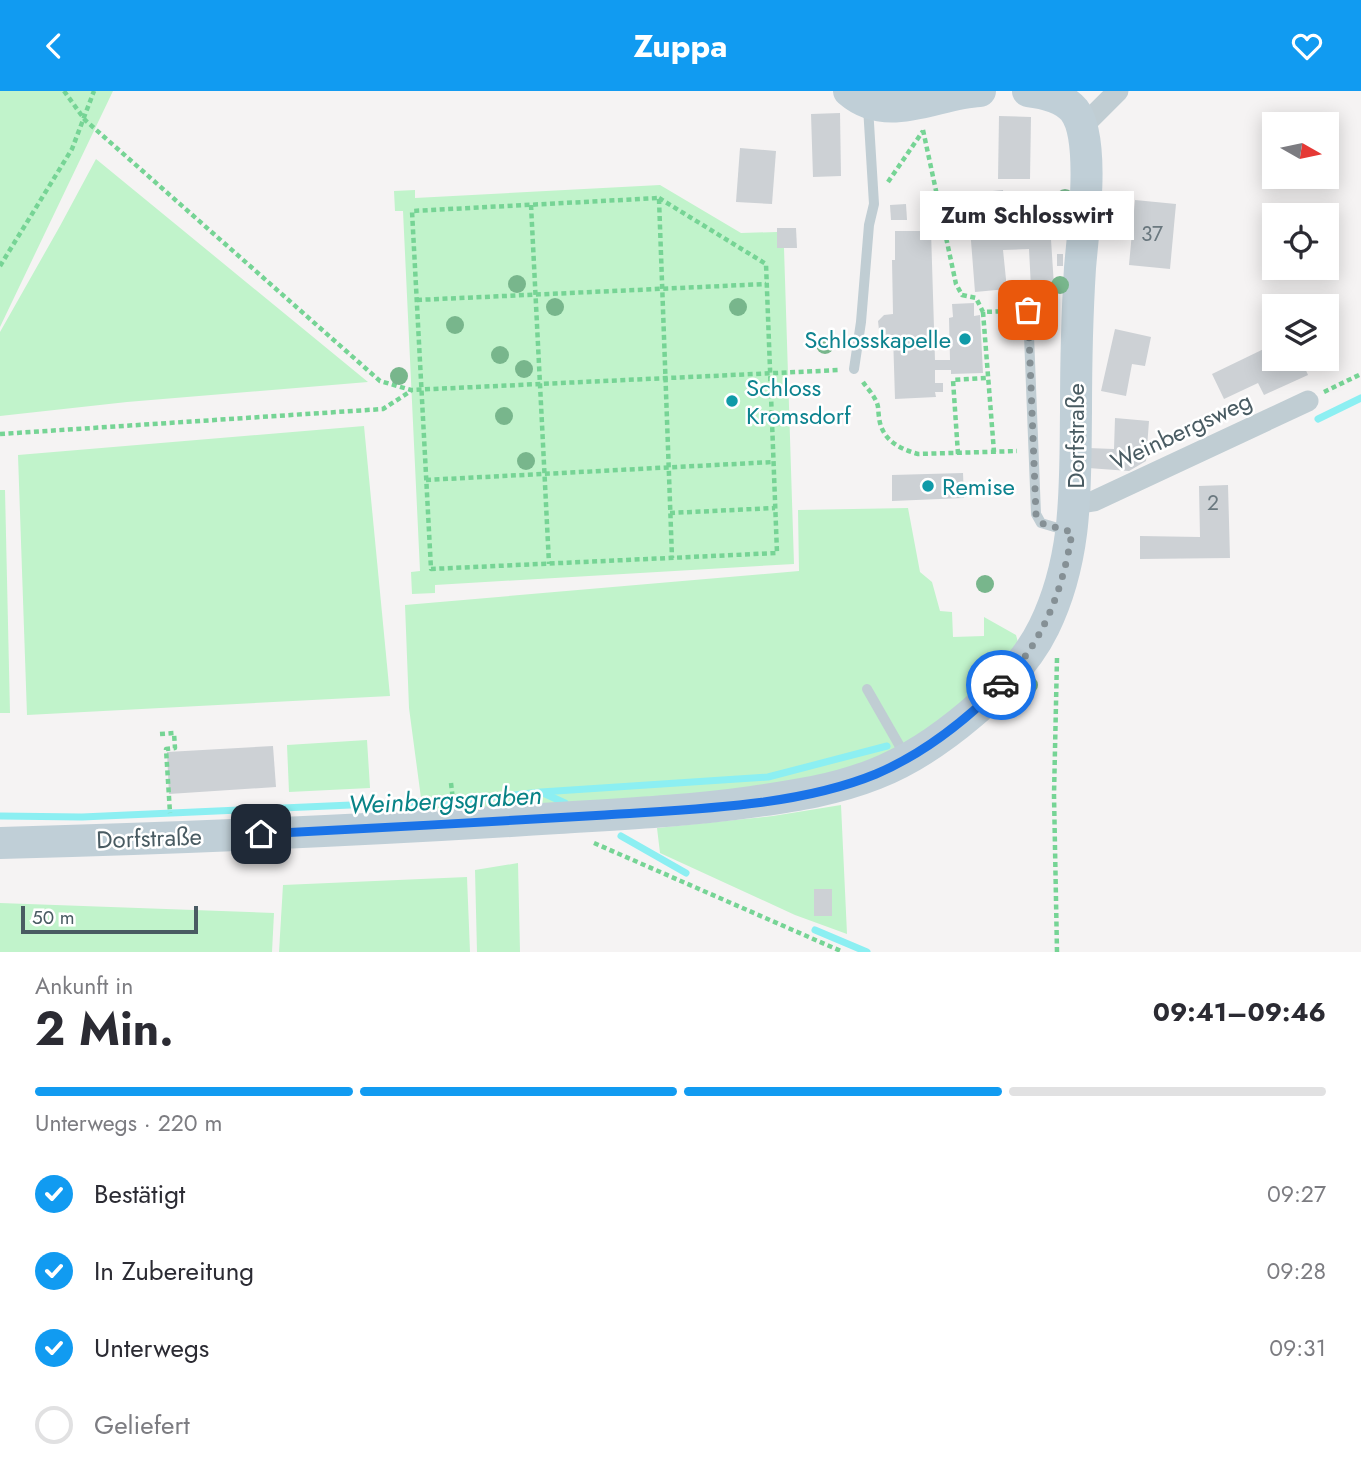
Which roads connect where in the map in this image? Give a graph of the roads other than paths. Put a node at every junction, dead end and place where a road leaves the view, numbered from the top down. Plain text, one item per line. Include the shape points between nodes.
1 (971, 91) edge
2 (980, 91) edge
3 (1028, 91) edge
4 (1118, 91) edge
5 (858, 97) edge
6 (1083, 126) junction
7 (1028, 310) road end
8 (854, 369) road end
9 (1308, 401) road end
10 (1073, 518) junction
11 (866, 689) dead end
12 (907, 759) junction
13 (0, 843) edge

1 - 2 street
1 - 5 street via 923,118
3 - 6 street via 1060,99
4 - 6 street
5 - 8 lane via 874,204
6 - 10 street, Dorfstraße
7 - 10 lane via 1036,514 1041,523
9 - 10 street, Weinbergsweg via 1094,501
10 - 12 street, Dorfstraße via 1058,597 1018,668 959,722
11 - 12 lane
12 - 13 street, Dorfstraße via 874,775 808,795 704,809 455,825

